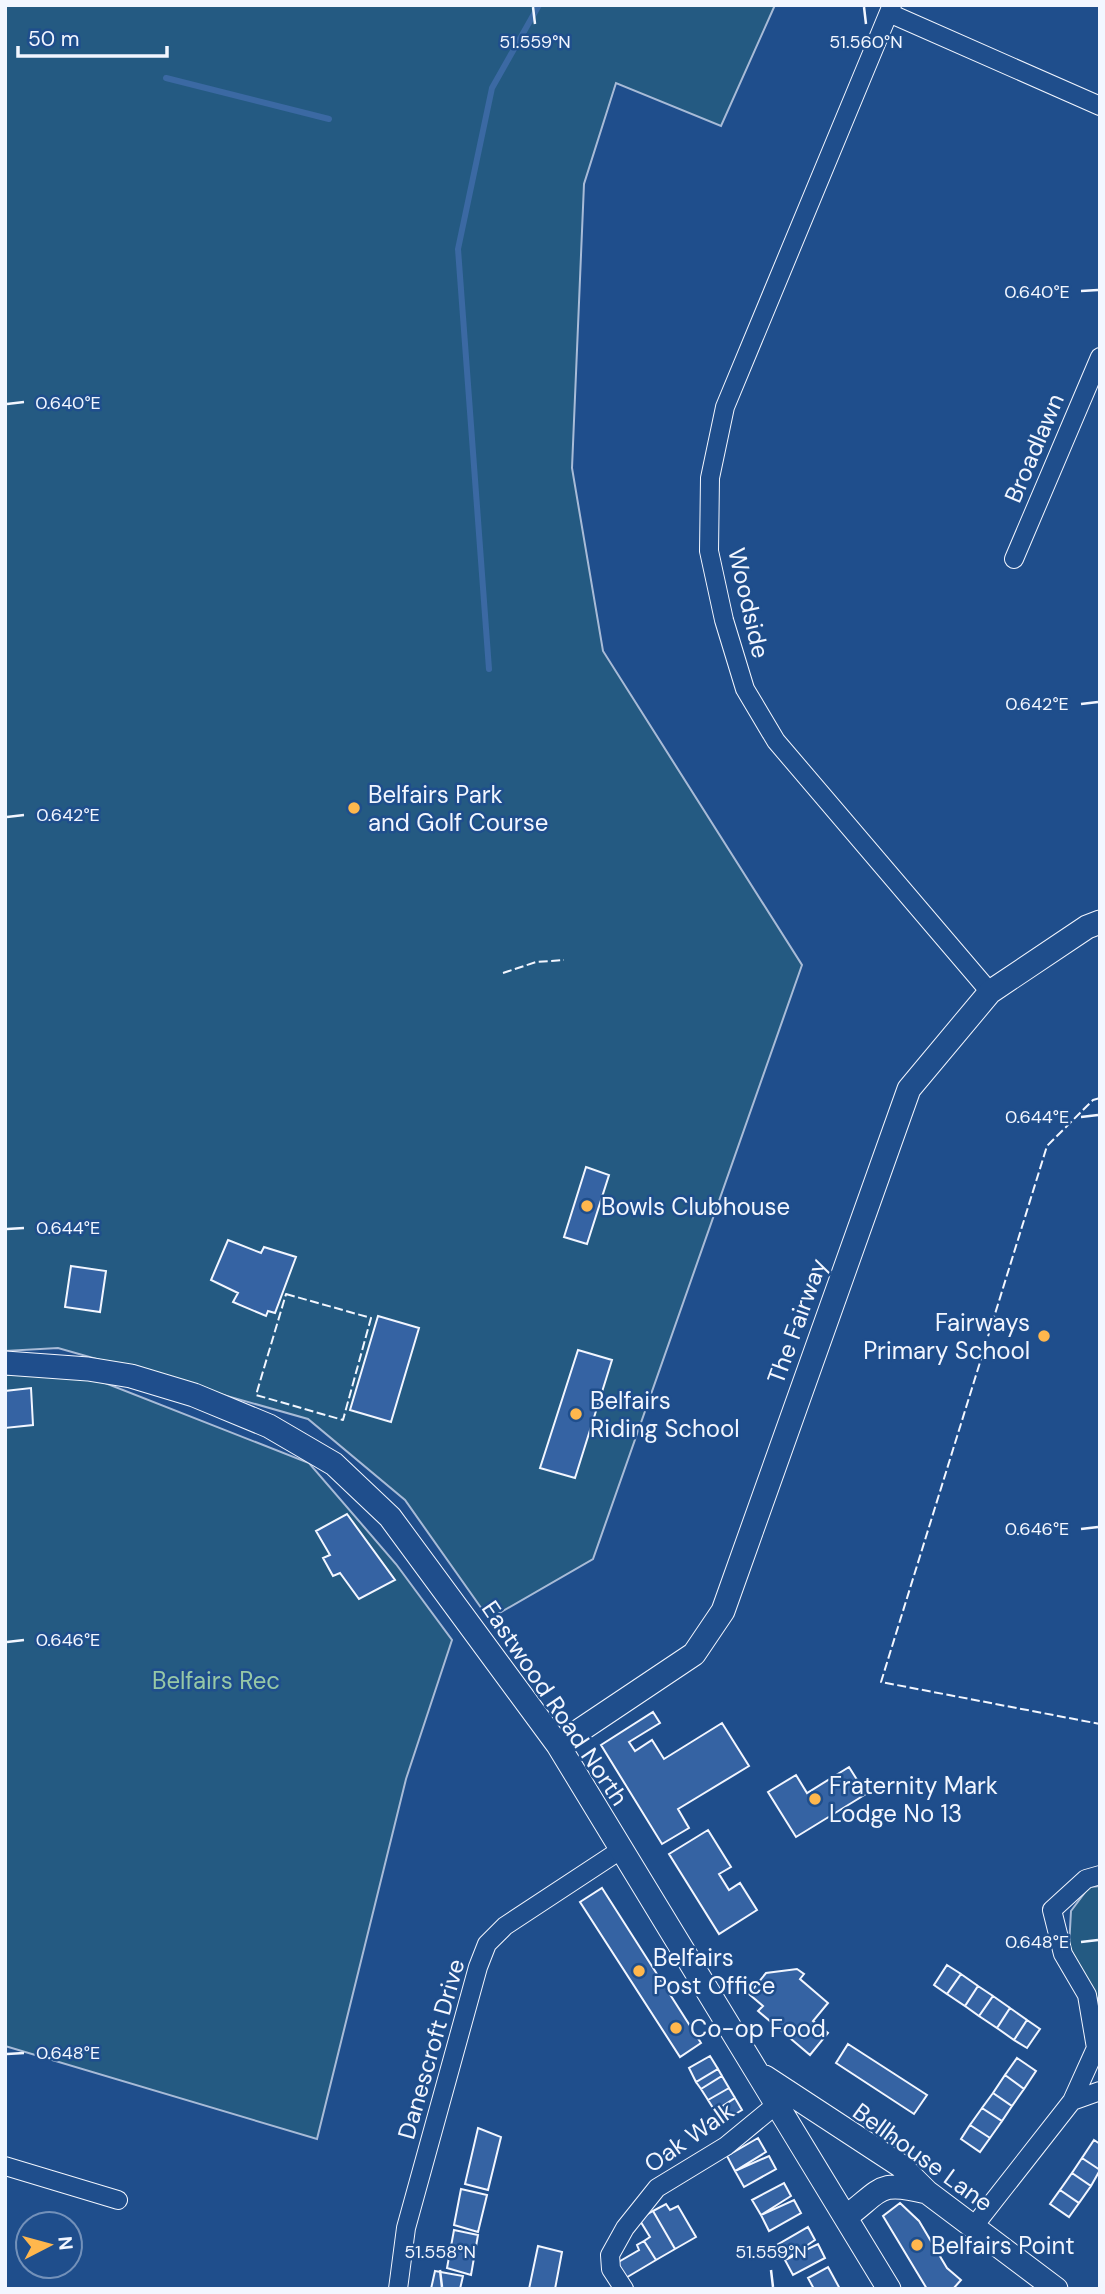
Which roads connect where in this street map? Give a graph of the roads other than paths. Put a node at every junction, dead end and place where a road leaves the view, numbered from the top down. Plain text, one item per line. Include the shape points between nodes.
1 (891, 9) edge
2 (1100, 106) edge
3 (1100, 357) edge
4 (1014, 559) dead end
5 (1100, 922) edge
6 (990, 992) junction
7 (5, 1363) edge
8 (558, 1745) junction
9 (622, 1849) junction
10 (1100, 1875) edge
11 (756, 2071) junction
12 (1100, 2091) edge
13 (1072, 2101) junction
14 (777, 2104) junction
15 (832, 2122) junction
16 (803, 2146) junction
17 (883, 2154) junction
18 (5, 2166) edge
19 (886, 2187) junction
20 (928, 2192) junction
21 (118, 2200) dead end
22 (846, 2217) junction
23 (974, 2226) junction
24 (398, 2289) edge
25 (624, 2289) edge
26 (889, 2289) edge
27 (1056, 2289) edge

1 - 2 street
1 - 6 street, Woodside via 725,407 710,478 709,551 745,689 776,741
3 - 4 street, Broadlawn
5 - 6 street, The Fairway
6 - 8 street, The Fairway via 909,1089 723,1611 694,1654
7 - 8 street, Eastwood Road North via 131,1376 194,1395 269,1426 334,1464 390,1517
8 - 9 street, Eastwood Road North
9 - 11 street, Eastwood Road North
9 - 24 street, Danescroft Drive via 505,1926 487,1944 406,2228
10 - 13 street via 1086,1879 1052,1910 1063,1954 1087,1995 1096,2048
11 - 14 street, Eastwood Road North
11 - 15 street, Bellhouse Lane
12 - 13 street
13 - 23 street
14 - 16 street, Eastwood Road North
14 - 25 street, Oak Walk via 726,2146 657,2188 610,2255 611,2269
15 - 16 street
15 - 17 street, Bellhouse Lane
16 - 22 street, Eastwood Road North
17 - 19 street
17 - 20 street, Bellhouse Lane
18 - 21 street
19 - 20 street
19 - 22 street
20 - 23 street, Bellhouse Lane
22 - 26 street, Eastwood Road North
23 - 27 street, Bellhouse Lane

